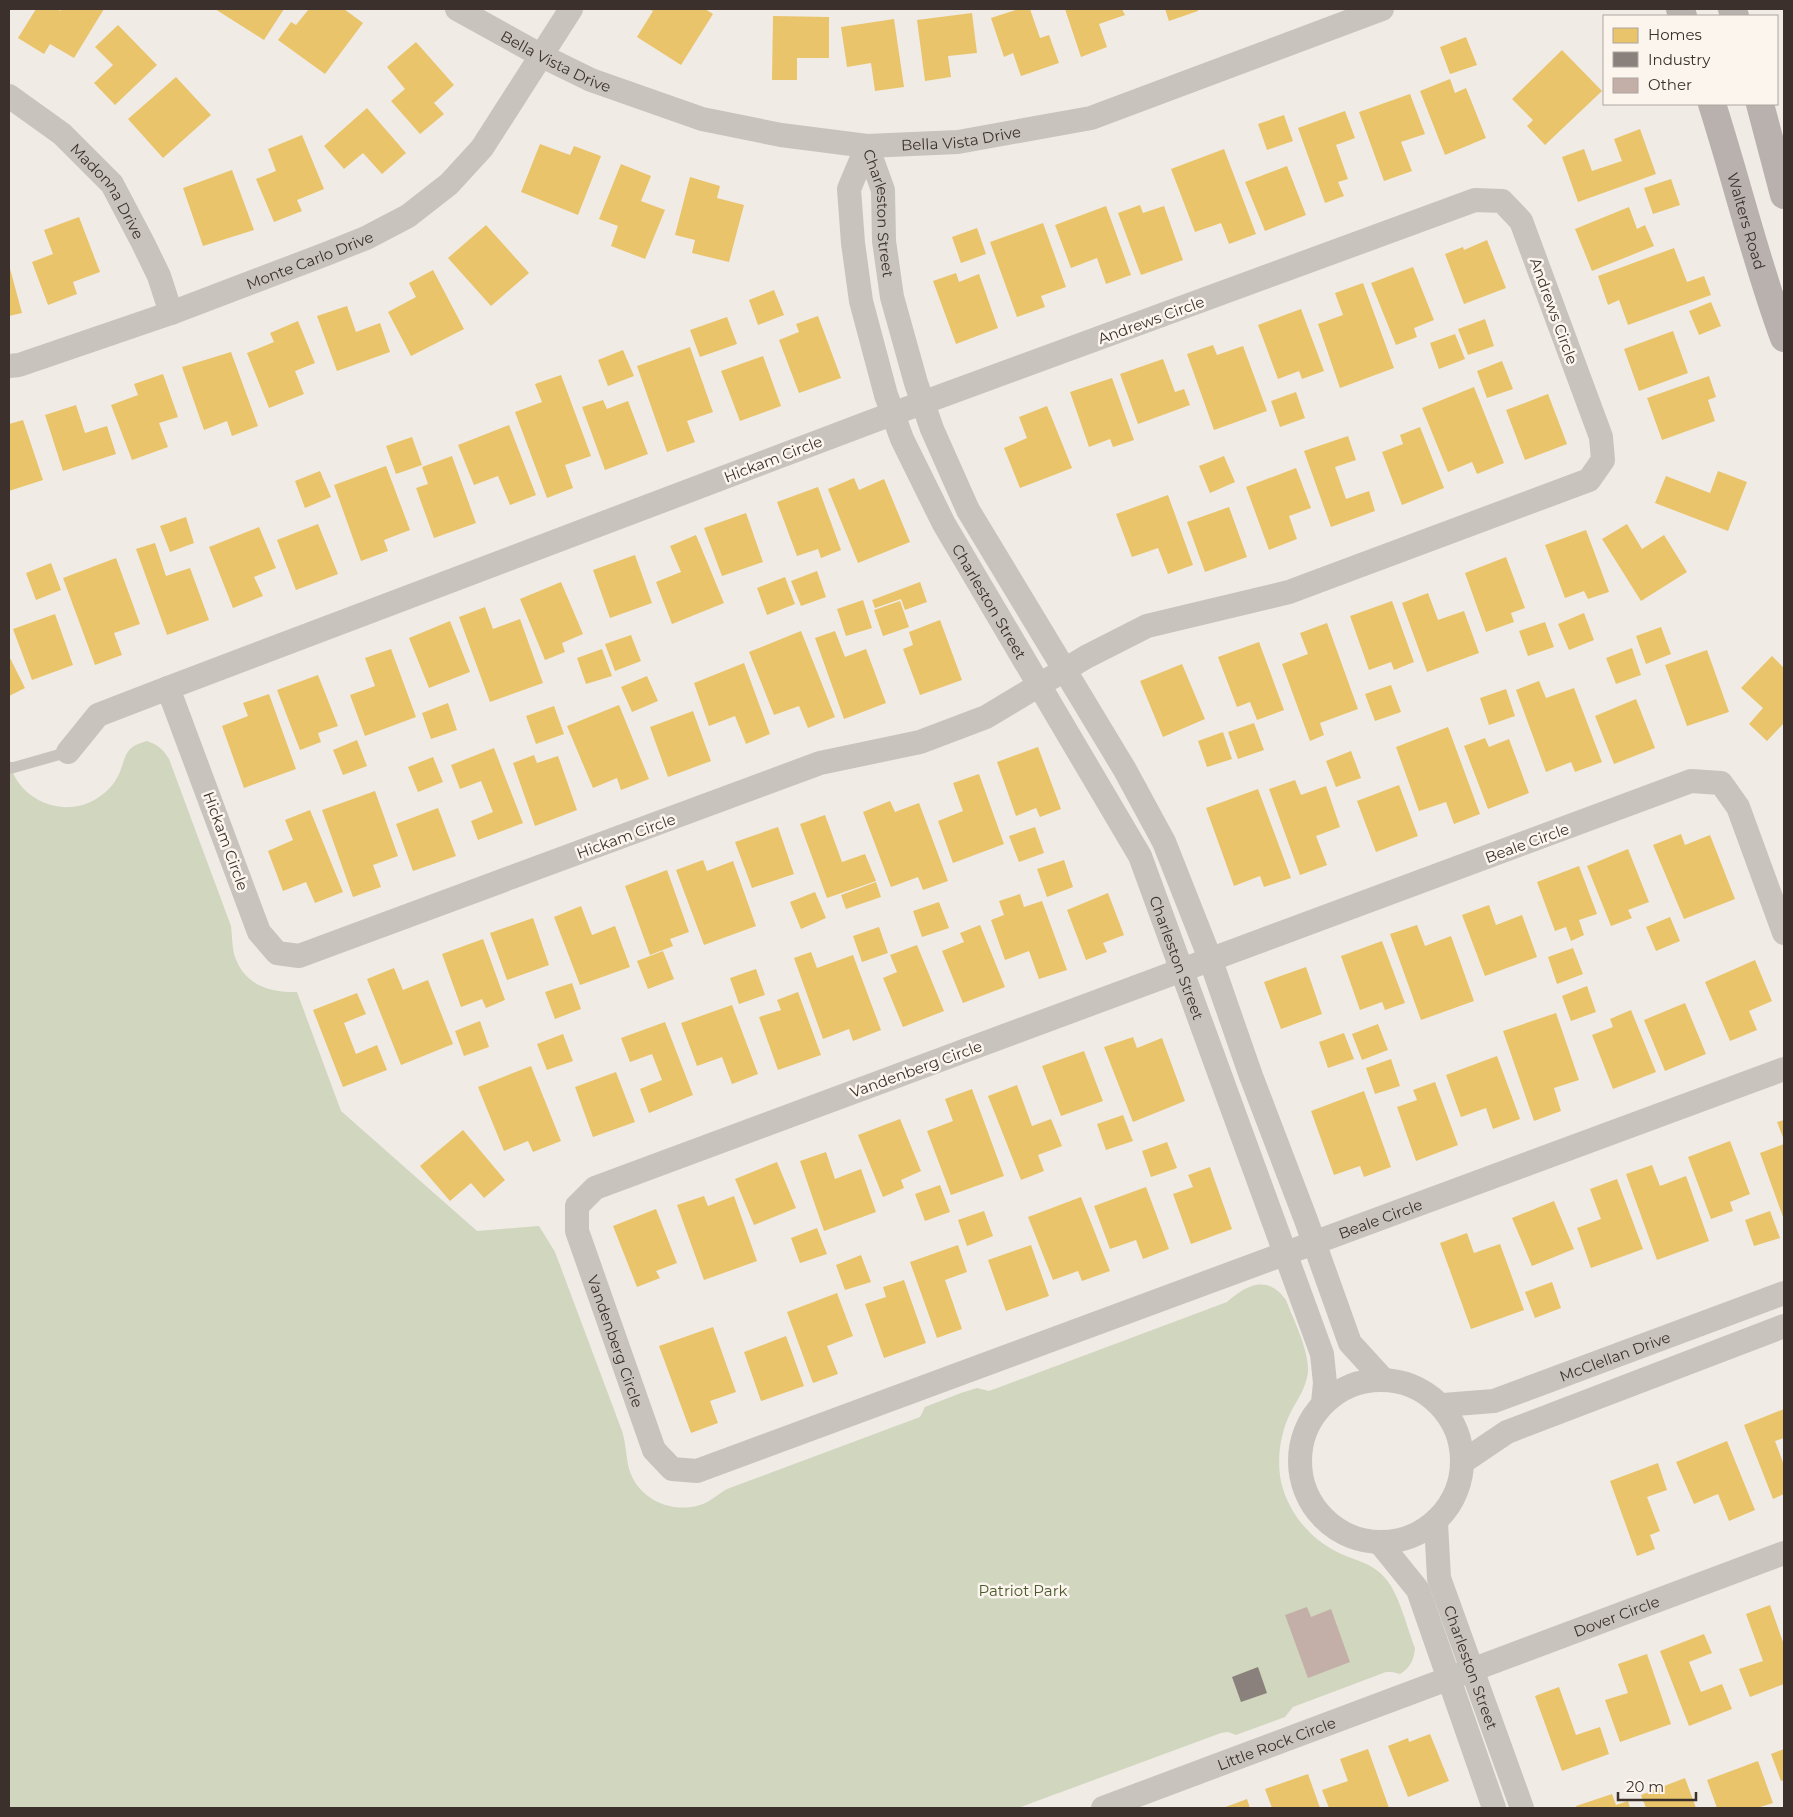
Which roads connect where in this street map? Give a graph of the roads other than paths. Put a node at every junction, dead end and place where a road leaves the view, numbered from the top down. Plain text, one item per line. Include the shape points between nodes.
1 (457, 9) edge
2 (571, 9) edge
3 (1382, 9) edge
4 (542, 56) junction
5 (9, 96) edge
6 (1712, 105) edge
7 (1760, 105) edge
8 (1761, 105) edge
9 (867, 146) junction
10 (1784, 147) edge
11 (1784, 195) edge
12 (171, 313) junction
13 (1784, 338) edge
14 (9, 366) edge
15 (923, 404) junction
16 (893, 414) junction
17 (1064, 670) junction
18 (1040, 685) junction
19 (168, 688) junction
20 (68, 752) joint
21 (9, 767) edge
22 (1784, 933) edge
23 (1211, 961) junction
24 (1182, 971) junction
25 (1784, 1068) edge
26 (1314, 1242) junction
27 (1285, 1253) junction
28 (1784, 1293) edge
29 (1784, 1326) edge
30 (1382, 1378) junction
31 (1323, 1403) junction
32 (1443, 1405) junction
33 (1464, 1461) junction
34 (1436, 1523) junction
35 (1380, 1544) junction
36 (1784, 1554) edge
37 (1472, 1670) junction
38 (1448, 1678) junction
39 (1103, 1808) edge
40 (1494, 1808) edge
41 (1522, 1808) edge

1 - 4 street, Bella Vista Drive
2 - 4 street, Monte Carlo Drive
3 - 9 street, Bella Vista Drive via 1090,118 958,142
4 - 9 street, Bella Vista Drive via 591,80 702,119 781,135
4 - 12 street, Monte Carlo Drive via 482,148 449,184 408,216 358,241
5 - 12 street, Madonna Drive via 62,134 112,184 144,243
6 - 13 main road, Walters Road
7 - 11 main road
8 - 10 street
9 - 15 street, Charleston Street via 883,190 884,241 892,297
9 - 16 street, Charleston Street via 849,189 853,243 861,301
12 - 14 street, Monte Carlo Drive
15 - 16 street, Andrews Circle
15 - 17 street, Charleston Street via 968,510
15 - 17 street, Andrews Circle via 1475,200 1502,201 1520,221 1600,437 1602,460 1589,480 1289,592 1147,626
16 - 18 street, Charleston Street via 944,524
16 - 19 street, Hickam Circle
17 - 18 street, Andrews Circle
17 - 23 street, Charleston Street via 1164,842
18 - 19 street, Hickam Circle via 986,717 928,738 820,764 300,956 276,953 260,932
18 - 24 street, Charleston Street via 1140,856
19 - 20 street via 98,715
20 - 21 lane
22 - 23 street, Beale Circle via 1738,807 1721,783 1691,781
23 - 24 street, Beale Circle
23 - 26 street, Charleston Street
24 - 27 street, Charleston Street
24 - 27 street, Vandenberg Circle via 595,1188 577,1206 577,1231 654,1450 672,1469 697,1471
25 - 26 street, Beale Circle
26 - 27 street, Beale Circle
26 - 30 street, Charleston Street via 1350,1344
27 - 31 street, Charleston Street via 1322,1354
28 - 32 street, McClellan Drive via 1494,1401
29 - 33 street via 1507,1432
30 - 31 street via 1351,1384
30 - 32 street via 1416,1386
31 - 35 street via 1305,1428 1298,1458 1306,1489 1322,1516 1348,1536
32 - 33 street via 1457,1430
33 - 34 street via 1455,1495
34 - 35 street via 1411,1538
34 - 37 street, Charleston Street via 1439,1578
35 - 38 street, Charleston Street via 1418,1590
36 - 37 street, Dover Circle
37 - 38 street, Dover Circle
37 - 41 street, Charleston Street
38 - 39 street, Little Rock Circle
38 - 40 street, Charleston Street

